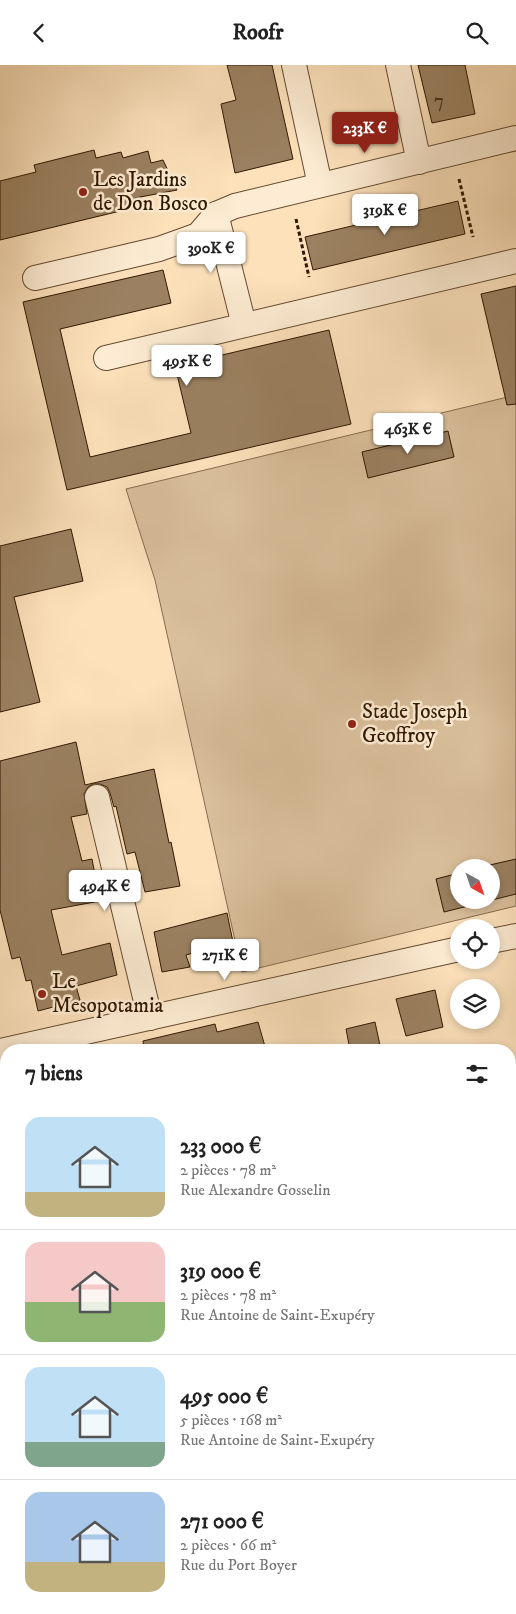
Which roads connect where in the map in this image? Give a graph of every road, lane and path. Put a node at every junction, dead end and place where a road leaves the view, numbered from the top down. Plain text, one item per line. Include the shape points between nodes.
1 (294, 65) edge
2 (398, 65) edge
3 (516, 138) edge
4 (419, 162) junction
5 (458, 176) dead end
6 (320, 185) junction
7 (216, 214) junction
8 (295, 216) dead end
9 (473, 237) dead end
10 (516, 261) edge
11 (309, 277) dead end
12 (35, 278) dead end
13 (244, 325) junction
14 (106, 357) dead end
15 (98, 797) dead end
16 (516, 936) edge
17 (500, 939) edge
18 (450, 951) edge
19 (150, 1018) junction
20 (32, 1044) edge

1 - 6 street
2 - 4 street
3 - 4 street
4 - 6 street
5 - 9 path
6 - 7 street via 235,206
7 - 12 street via 198,235 159,249
7 - 13 street
8 - 11 path
10 - 13 street
13 - 14 street
15 - 19 street
16 - 17 street
18 - 19 street
19 - 20 street

